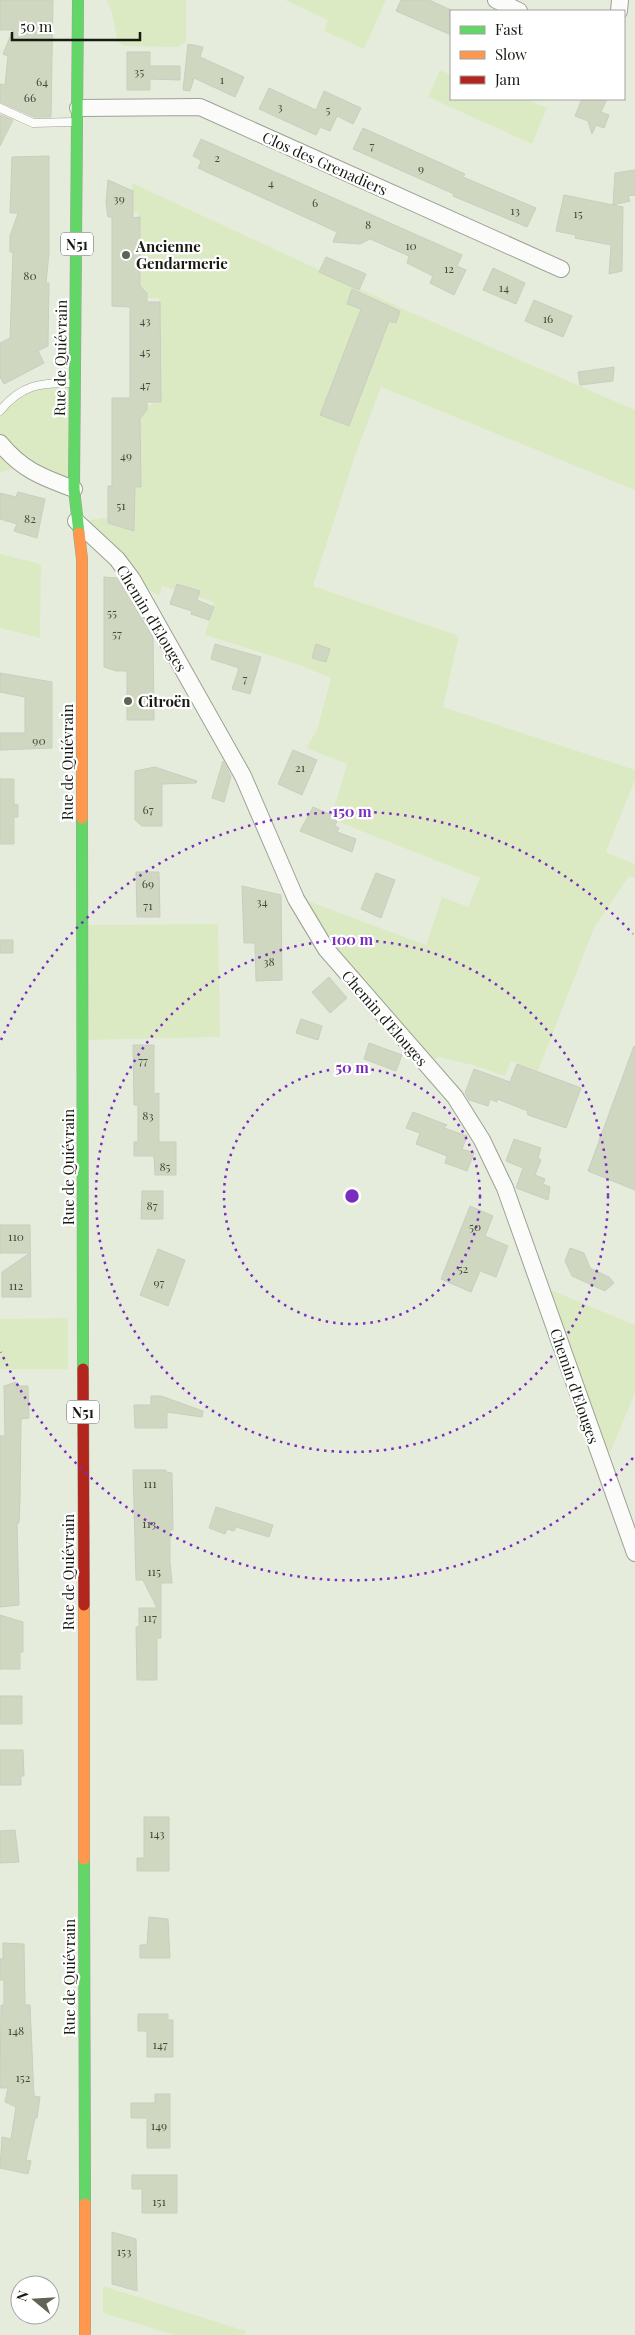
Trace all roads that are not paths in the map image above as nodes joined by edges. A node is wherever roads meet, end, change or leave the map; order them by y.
1 (78, 0) edge
2 (496, 0) edge
3 (517, 10) edge
4 (0, 108) edge
5 (78, 115) junction
6 (560, 269) dead end
7 (75, 383) junction
8 (0, 411) edge
9 (0, 443) edge
10 (74, 489) junction
11 (74, 519) junction
12 (67, 542) dead end
13 (635, 1553) edge
14 (85, 2335) edge

1 - 5 main road, Rue de Quiévrain / N51
2 - 3 street
4 - 5 lane
5 - 6 street, Clos des Grenadiers
5 - 7 main road, Rue de Quiévrain / N51
7 - 8 lane
7 - 10 main road, Rue de Quiévrain / N51
9 - 10 street
10 - 11 main road, N51
11 - 12 main road, N51
11 - 13 street, Chemin d'Elouges
11 - 14 main road, Rue de Quiévrain / N51

